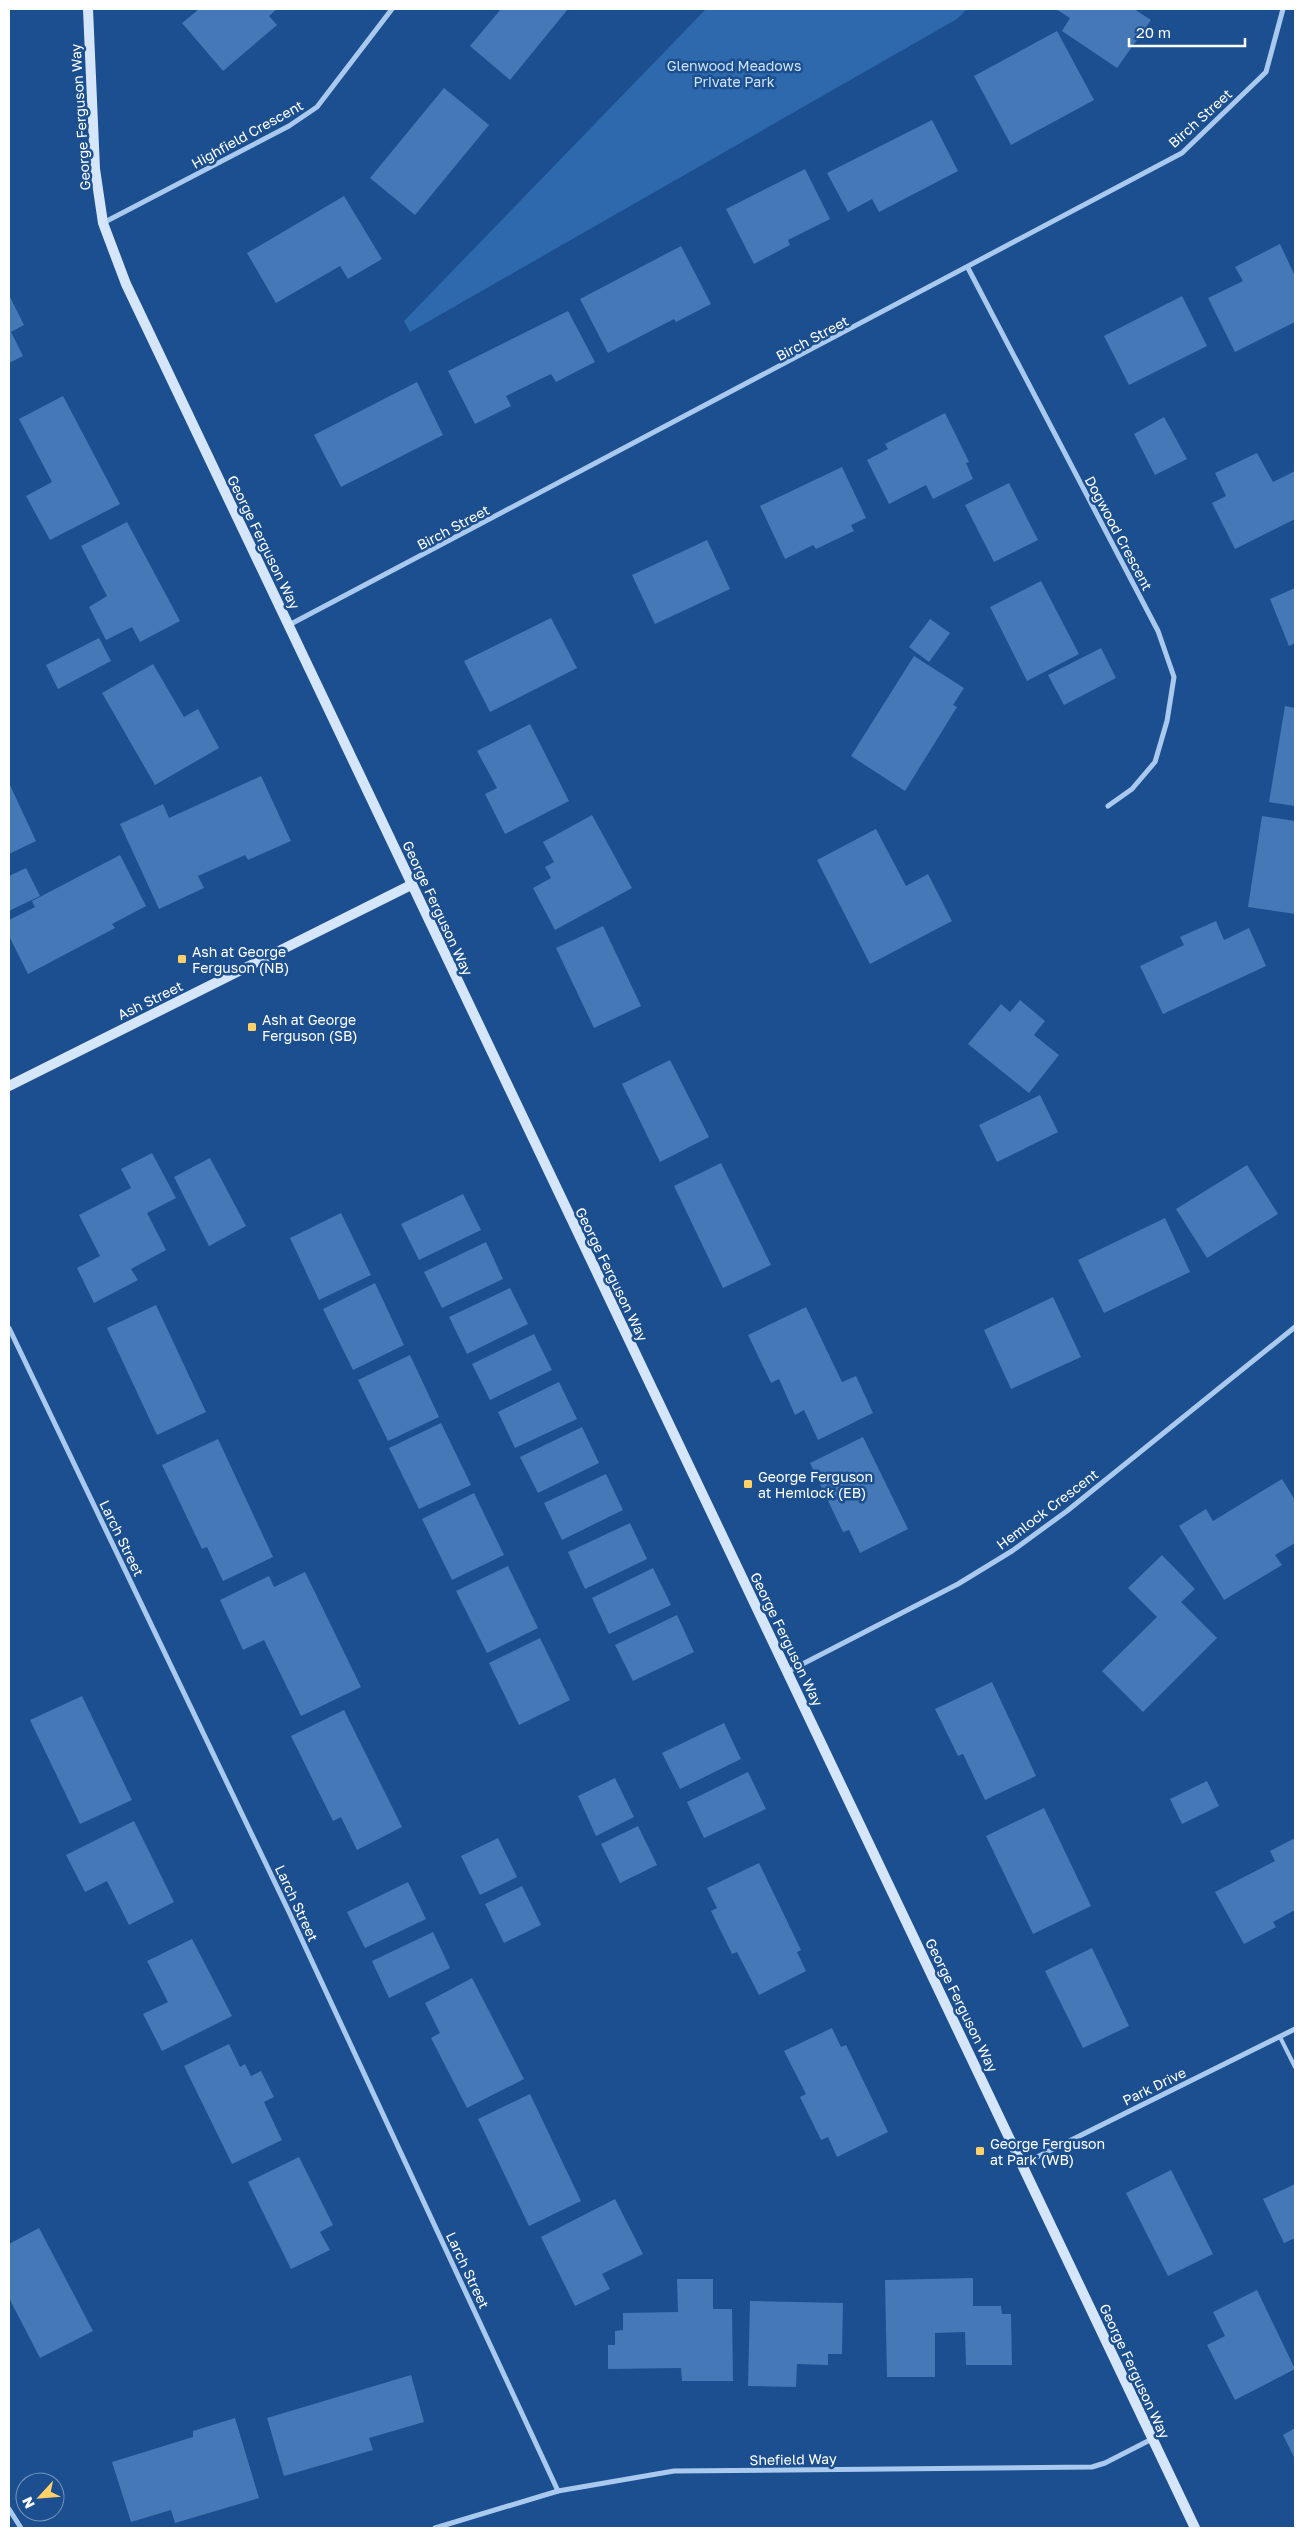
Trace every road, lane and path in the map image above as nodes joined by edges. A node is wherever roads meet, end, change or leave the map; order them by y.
1 (88, 9) edge
2 (392, 9) edge
3 (1283, 9) edge
4 (103, 223) junction
5 (968, 268) junction
6 (289, 625) junction
7 (1108, 806) dead end
8 (411, 885) junction
9 (9, 1086) edge
10 (1295, 1327) edge
11 (9, 1328) edge
12 (787, 1672) junction
13 (1295, 2029) edge
14 (1280, 2037) junction
15 (1295, 2067) edge
16 (1023, 2164) junction
17 (1152, 2439) junction
18 (558, 2491) junction
19 (9, 2508) edge
20 (21, 2528) edge
21 (435, 2528) edge
22 (1195, 2528) edge

1 - 4 main road, George Ferguson Way
2 - 4 street, Highfield Crescent
3 - 5 street, Birch Street
4 - 6 main road, George Ferguson Way
5 - 6 street, Birch Street
5 - 7 street, Dogwood Crescent
6 - 8 main road, George Ferguson Way
8 - 9 main road, Ash Street
8 - 12 main road, George Ferguson Way
10 - 12 street, Hemlock Crescent
11 - 18 street, Larch Street
12 - 16 main road, George Ferguson Way
13 - 14 street, Park Drive
14 - 15 lane
14 - 16 street, Park Drive
16 - 17 main road, George Ferguson Way
17 - 18 street, Shefield Way
17 - 22 main road, George Ferguson Way
18 - 21 street, Shefield Way
19 - 20 street

